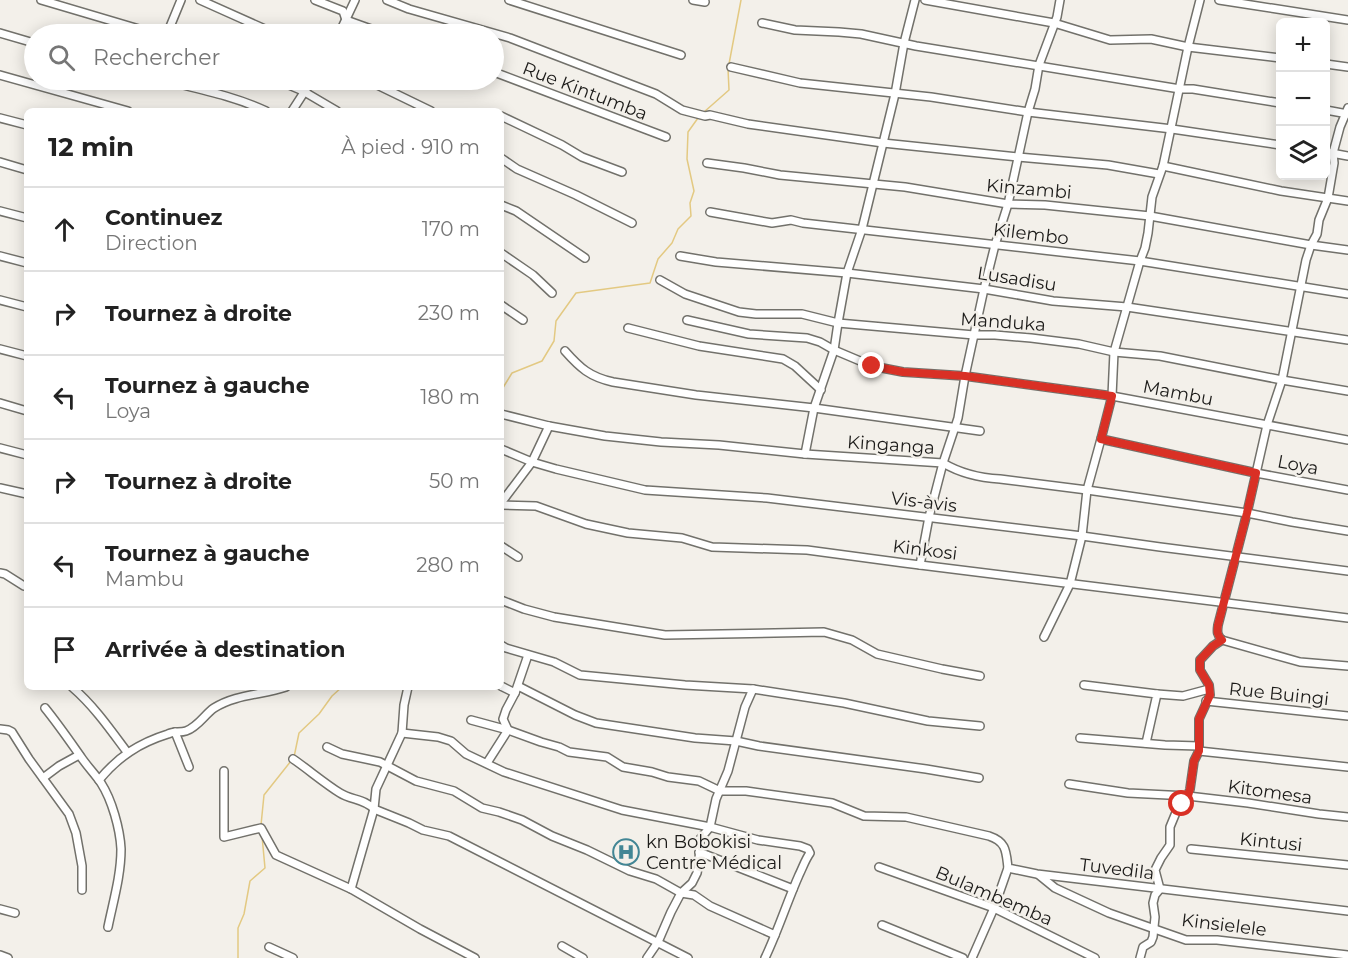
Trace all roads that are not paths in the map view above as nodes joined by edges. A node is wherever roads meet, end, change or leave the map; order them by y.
1 (41, 0) edge
2 (181, 0) edge
3 (200, 0) edge
4 (315, 0) edge
5 (355, 0) edge
6 (387, 0) edge
7 (508, 0) edge
8 (693, 0) edge
9 (915, 0) edge
10 (925, 0) edge
11 (1060, 0) edge
12 (1200, 0) edge
13 (1219, 0) edge
14 (705, 2) dead end
15 (346, 20) junction
16 (1348, 20) edge
17 (762, 23) dead end
18 (1054, 23) junction
19 (122, 24) edge
20 (171, 24) edge
21 (254, 24) edge
22 (344, 24) edge
23 (357, 24) edge
24 (461, 24) edge
25 (0, 33) edge
26 (504, 36) edge
27 (24, 40) edge
28 (904, 43) junction
29 (1188, 47) junction
30 (681, 55) dead end
31 (1276, 57) edge
32 (1039, 65) junction
33 (1330, 65) edge
34 (731, 67) dead end
35 (1348, 67) edge
36 (0, 75) edge
37 (504, 76) edge
38 (24, 82) edge
39 (1180, 88) junction
40 (53, 90) edge
41 (205, 90) edge
42 (299, 90) edge
43 (388, 90) edge
44 (303, 92) junction
45 (895, 94) junction
46 (1276, 102) edge
47 (117, 108) edge
48 (260, 108) edge
49 (294, 108) edge
50 (332, 108) edge
51 (425, 108) edge
52 (1330, 110) edge
53 (1028, 112) junction
54 (1347, 112) edge
55 (504, 117) edge
56 (0, 118) edge
57 (24, 125) edge
58 (1172, 129) junction
59 (666, 137) dead end
60 (883, 143) junction
61 (1276, 144) edge
62 (1330, 151) edge
63 (1330, 153) edge
64 (1330, 155) edge
65 (1348, 156) edge
66 (1018, 158) junction
67 (504, 160) edge
68 (0, 162) edge
69 (707, 163) dead end
70 (1163, 166) junction
71 (24, 169) edge
72 (622, 172) dead end
73 (1159, 174) junction
74 (873, 184) junction
75 (1328, 198) junction
76 (1348, 201) edge
77 (1008, 204) junction
78 (504, 206) edge
79 (0, 211) edge
80 (710, 212) dead end
81 (1150, 216) junction
82 (24, 217) edge
83 (632, 223) dead end
84 (862, 229) junction
85 (995, 245) junction
86 (1311, 245) junction
87 (1348, 250) edge
88 (504, 255) edge
89 (0, 256) edge
90 (680, 256) dead end
91 (585, 258) dead end
92 (1140, 261) junction
93 (24, 262) edge
94 (847, 273) junction
95 (660, 280) dead end
96 (1301, 287) junction
97 (984, 289) junction
98 (552, 293) dead end
99 (1348, 294) edge
100 (0, 300) edge
101 (24, 307) edge
102 (504, 307) edge
103 (1127, 308) junction
104 (523, 320) dead end
105 (687, 320) dead end
106 (838, 323) junction
107 (628, 328) dead end
108 (1292, 332) junction
109 (974, 335) junction
110 (1348, 340) edge
111 (0, 349) edge
112 (834, 350) junction
113 (565, 351) dead end
114 (1114, 352) junction
115 (24, 356) edge
116 (965, 376) junction
117 (1281, 380) junction
118 (820, 390) junction
119 (1348, 391) edge
120 (1112, 396) junction
121 (0, 403) edge
122 (814, 408) junction
123 (24, 410) edge
124 (504, 415) edge
125 (1267, 425) junction
126 (549, 426) junction
127 (955, 427) junction
128 (980, 431) dead end
129 (1101, 439) junction
130 (1348, 440) edge
131 (0, 448) edge
132 (504, 450) edge
133 (24, 454) edge
134 (805, 454) junction
135 (532, 462) junction
136 (943, 463) junction
137 (1256, 473) junction
138 (0, 488) edge
139 (1087, 490) junction
140 (1348, 490) edge
141 (24, 493) edge
142 (504, 500) edge
143 (504, 504) edge
144 (1247, 513) junction
145 (929, 518) junction
146 (1348, 531) edge
147 (1082, 536) junction
148 (504, 548) edge
149 (1236, 556) junction
150 (518, 557) dead end
151 (920, 565) junction
152 (1348, 571) edge
153 (0, 573) edge
154 (1070, 584) junction
155 (24, 586) edge
156 (504, 601) edge
157 (1224, 603) junction
158 (1348, 618) edge
159 (1044, 637) dead end
160 (1222, 640) junction
161 (504, 646) edge
162 (528, 655) junction
163 (1348, 666) edge
164 (980, 676) dead end
165 (1084, 685) dead end
166 (504, 687) edge
167 (517, 689) junction
168 (753, 689) junction
169 (1209, 689) junction
170 (76, 690) edge
171 (278, 690) edge
172 (407, 690) edge
173 (1157, 694) junction
174 (1206, 701) junction
175 (45, 708) dead end
176 (1348, 717) edge
177 (471, 720) dead end
178 (980, 726) dead end
179 (0, 729) edge
180 (508, 730) junction
181 (175, 732) junction
182 (402, 733) junction
183 (1080, 738) dead end
184 (736, 741) junction
185 (1146, 743) junction
186 (327, 747) dead end
187 (1199, 749) junction
188 (127, 752) junction
189 (79, 755) junction
190 (293, 759) dead end
191 (487, 763) junction
192 (387, 765) junction
193 (189, 767) dead end
194 (1348, 767) edge
195 (224, 771) dead end
196 (43, 778) junction
197 (980, 778) dead end
198 (99, 780) junction
199 (1069, 784) dead end
200 (720, 791) junction
201 (1188, 796) junction
202 (374, 809) junction
203 (1348, 817) edge
204 (710, 827) junction
205 (1191, 849) dead end
206 (699, 852) junction
207 (1348, 865) edge
208 (879, 867) dead end
209 (1008, 868) junction
210 (1037, 874) junction
211 (351, 889) junction
212 (793, 889) junction
213 (1160, 889) junction
214 (82, 890) dead end
215 (681, 893) junction
216 (994, 908) junction
217 (0, 909) edge
218 (1348, 912) edge
219 (15, 913) dead end
220 (882, 925) dead end
221 (108, 927) dead end
222 (1154, 928) junction
223 (775, 935) junction
224 (658, 942) junction
225 (562, 946) dead end
226 (269, 947) dead end
227 (0, 955) edge
228 (1348, 955) edge
229 (8, 958) edge
230 (293, 958) edge
231 (475, 958) edge
232 (584, 958) edge
233 (647, 958) edge
234 (688, 958) edge
235 (765, 958) edge
236 (963, 958) edge
237 (972, 958) edge
238 (1095, 958) edge
239 (1140, 958) edge

1 - 19 street
2 - 20 street
3 - 21 street
4 - 15 street
5 - 15 street
6 - 24 street
7 - 30 street
8 - 14 street
9 - 28 street
10 - 18 street
11 - 18 street
12 - 29 street
13 - 16 street
15 - 22 street
15 - 23 street
17 - 28 street
18 - 29 street
18 - 32 street
25 - 27 street
26 - 60 street
28 - 32 street
28 - 45 street
29 - 31 street
29 - 39 street
32 - 39 street
32 - 53 street
33 - 35 street
34 - 45 street
36 - 38 street
37 - 59 street, Rue Kintumba
39 - 46 street
39 - 58 street
40 - 47 street
41 - 48 street
42 - 44 street
43 - 51 street
44 - 49 street
44 - 50 street
45 - 53 street
45 - 60 street
52 - 54 street
53 - 58 street
53 - 66 street
54 - 62 street
55 - 72 street
56 - 57 street
58 - 61 street
58 - 70 street
60 - 66 street
60 - 74 street
63 - 65 street
64 - 75 street
66 - 73 street
66 - 77 street
67 - 83 street
68 - 71 street
69 - 74 street, Kinzambi
70 - 73 street
70 - 75 street
73 - 81 street
74 - 77 street, Kinzambi
74 - 84 street
75 - 76 street
75 - 86 street
77 - 81 street, Kinzambi
77 - 85 street
78 - 91 street
79 - 82 street
80 - 84 street, Kilembo
81 - 86 street, Kinzambi
81 - 92 street
84 - 85 street, Kilembo
84 - 94 street
85 - 92 street, Kilembo
85 - 97 street
86 - 87 street, Kinzambi
86 - 96 street
88 - 98 street
89 - 93 street
90 - 94 street, Lusadisu
92 - 96 street, Kilembo
92 - 103 street
94 - 97 street, Lusadisu
94 - 106 street
95 - 106 street, Manduka
96 - 99 street, Kilembo
96 - 108 street
97 - 103 street, Lusadisu
97 - 109 street
100 - 101 street
102 - 104 street
103 - 108 street, Lusadisu
103 - 114 street
105 - 112 street, Mambu
106 - 109 street, Manduka
106 - 112 street
107 - 118 street
108 - 110 street, Lusadisu
108 - 117 street
109 - 114 street, Manduka
109 - 116 street
111 - 115 street
112 - 116 street, Mambu
112 - 118 street
113 - 122 street
114 - 117 street, Manduka
114 - 120 street
116 - 120 street, Mambu
116 - 127 street
117 - 119 street, Manduka
117 - 125 street
118 - 122 street
120 - 125 street, Mambu
120 - 129 street
121 - 123 street
122 - 127 street
122 - 134 street
124 - 126 street, Kinganga
125 - 130 street, Mambu
125 - 137 street
126 - 134 street, Kinganga
126 - 135 street
127 - 128 street
127 - 136 street
129 - 137 street, Loya
129 - 139 street
131 - 133 street
132 - 135 street, Vis-àvis
134 - 136 street, Kinganga
135 - 142 street
135 - 145 street, Vis-àvis
136 - 139 street, Kinganga
136 - 145 street
137 - 140 street, Loya
137 - 144 street
138 - 141 street
139 - 144 street, Kinganga
139 - 147 street
143 - 151 street, Kinkosi
144 - 146 street, Kinganga
144 - 149 street
145 - 147 street, Vis-àvis
145 - 151 street
147 - 149 street, Vis-àvis
147 - 154 street
148 - 150 street
149 - 152 street, Vis-àvis
149 - 157 street
151 - 154 street, Kinkosi
153 - 155 street
154 - 157 street, Kinkosi
154 - 159 street
156 - 164 street
157 - 158 street, Kinkosi
157 - 160 street
160 - 163 street
160 - 169 street
161 - 162 street
162 - 167 street
162 - 168 street
165 - 173 street
166 - 167 street
167 - 180 street
167 - 184 street
168 - 178 street
168 - 184 street
169 - 173 street
169 - 174 street
170 - 188 street
171 - 181 street
172 - 182 street
173 - 185 street
174 - 176 street, Rue Buingi
174 - 187 street
175 - 189 street
177 - 180 street
179 - 196 street
180 - 191 street
180 - 200 street
181 - 188 street
181 - 193 street
182 - 191 street
182 - 192 street
183 - 185 street
184 - 197 street
184 - 200 street
185 - 187 street
186 - 192 street
187 - 194 street
187 - 201 street
188 - 198 street
189 - 196 street
189 - 198 street
190 - 202 street
191 - 204 street
192 - 202 street
192 - 215 street
195 - 211 street
196 - 214 street
198 - 221 street
199 - 201 street, Kitomesa
200 - 204 street
200 - 209 street
201 - 203 street, Kitomesa
201 - 213 street
202 - 211 street
202 - 224 street
204 - 206 street
204 - 212 street
205 - 207 street, Kintusi
206 - 212 street
206 - 215 street
208 - 216 street, Bulambemba
209 - 210 street, Tuvedila
209 - 216 street
210 - 213 street, Tuvedila
210 - 222 street, Kinsielele
211 - 231 street
212 - 223 street
213 - 218 street, Tuvedila
213 - 222 street
215 - 223 street
215 - 224 street
216 - 237 street
216 - 238 street, Bulambemba
217 - 219 street
220 - 236 street
222 - 228 street, Kinsielele
222 - 239 street
223 - 235 street
224 - 233 street
224 - 234 street
225 - 232 street
226 - 230 street
227 - 229 street

